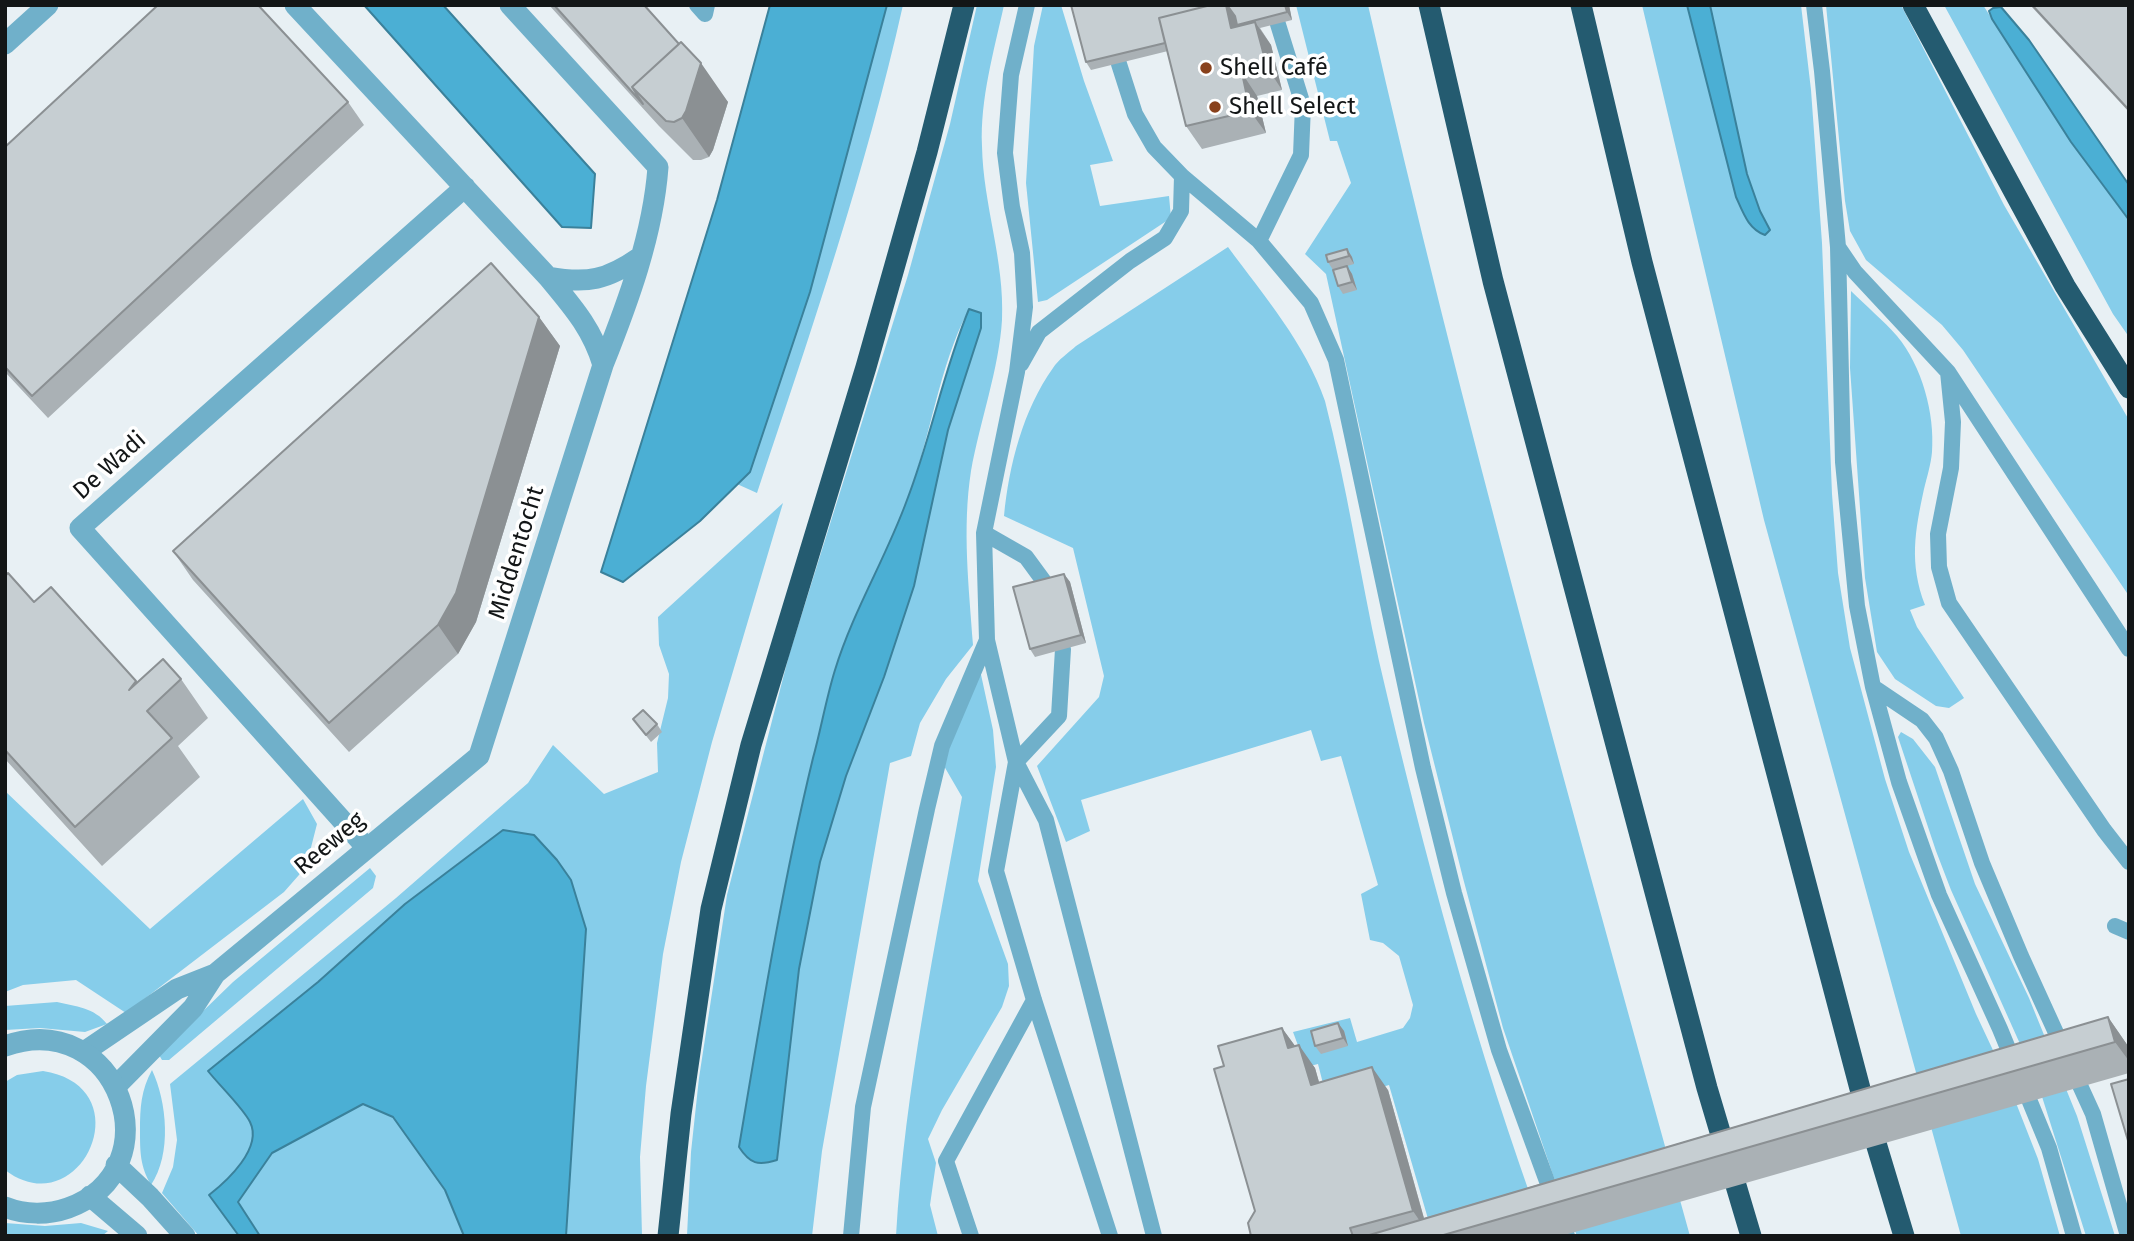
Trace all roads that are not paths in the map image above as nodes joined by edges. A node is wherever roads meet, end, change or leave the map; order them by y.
1 (48, 5) edge
2 (295, 5) edge
3 (510, 5) edge
4 (697, 5) edge
5 (707, 5) edge
6 (964, 5) edge
7 (1027, 5) edge
8 (1106, 5) edge
9 (1272, 5) edge
10 (1429, 5) edge
11 (1581, 5) edge
12 (1814, 5) edge
13 (1913, 5) edge
14 (5, 44) edge
15 (1182, 176) junction
16 (465, 187) junction
17 (1259, 241) junction
18 (1838, 247) junction
19 (640, 257) junction
20 (548, 277) junction
21 (603, 365) junction
22 (1017, 372) junction
23 (1948, 372) junction
24 (2129, 387) edge
25 (984, 533) junction
26 (1048, 587) edge
27 (987, 640) junction
28 (1063, 649) edge
29 (2129, 649) edge
30 (1872, 687) junction
31 (479, 756) joint
32 (1016, 762) junction
33 (366, 847) junction
34 (2129, 862) edge
35 (215, 974) junction
36 (1034, 1000) junction
37 (5, 1045) edge
38 (84, 1052) junction
39 (116, 1086) junction
40 (116, 1166) junction
41 (90, 1196) junction
42 (5, 1207) edge
43 (137, 1236) edge
44 (185, 1236) edge
45 (668, 1236) edge
46 (851, 1236) edge
47 (971, 1236) edge
48 (1110, 1236) edge
49 (1154, 1236) edge
50 (1567, 1236) edge
51 (1751, 1236) edge
52 (1904, 1236) edge
53 (2074, 1236) edge
54 (2128, 1236) edge

1 - 14 street
2 - 16 street
3 - 19 street, Middentocht
4 - 5 lane
6 - 45 highway
7 - 22 lane
8 - 15 lane
9 - 17 lane
10 - 51 highway
11 - 52 highway
12 - 18 lane
13 - 24 highway
15 - 17 lane
15 - 22 lane
16 - 20 street
16 - 33 street, De Wadi
17 - 50 lane
18 - 23 lane
18 - 30 lane
19 - 20 street
19 - 21 street, Middentocht
20 - 21 street
21 - 31 street, Middentocht
22 - 25 lane
23 - 29 lane
23 - 34 lane
25 - 26 lane
25 - 27 lane
27 - 32 lane
27 - 46 lane
28 - 32 lane
30 - 53 lane
30 - 54 lane
31 - 33 street, Reeweg
32 - 36 lane
32 - 49 lane
33 - 35 street, Reeweg
35 - 38 street, Reeweg
35 - 39 street, Reeweg
36 - 47 lane
36 - 48 lane
37 - 38 street
38 - 39 street
39 - 40 street
40 - 41 street
40 - 44 street
41 - 42 street
41 - 43 street

